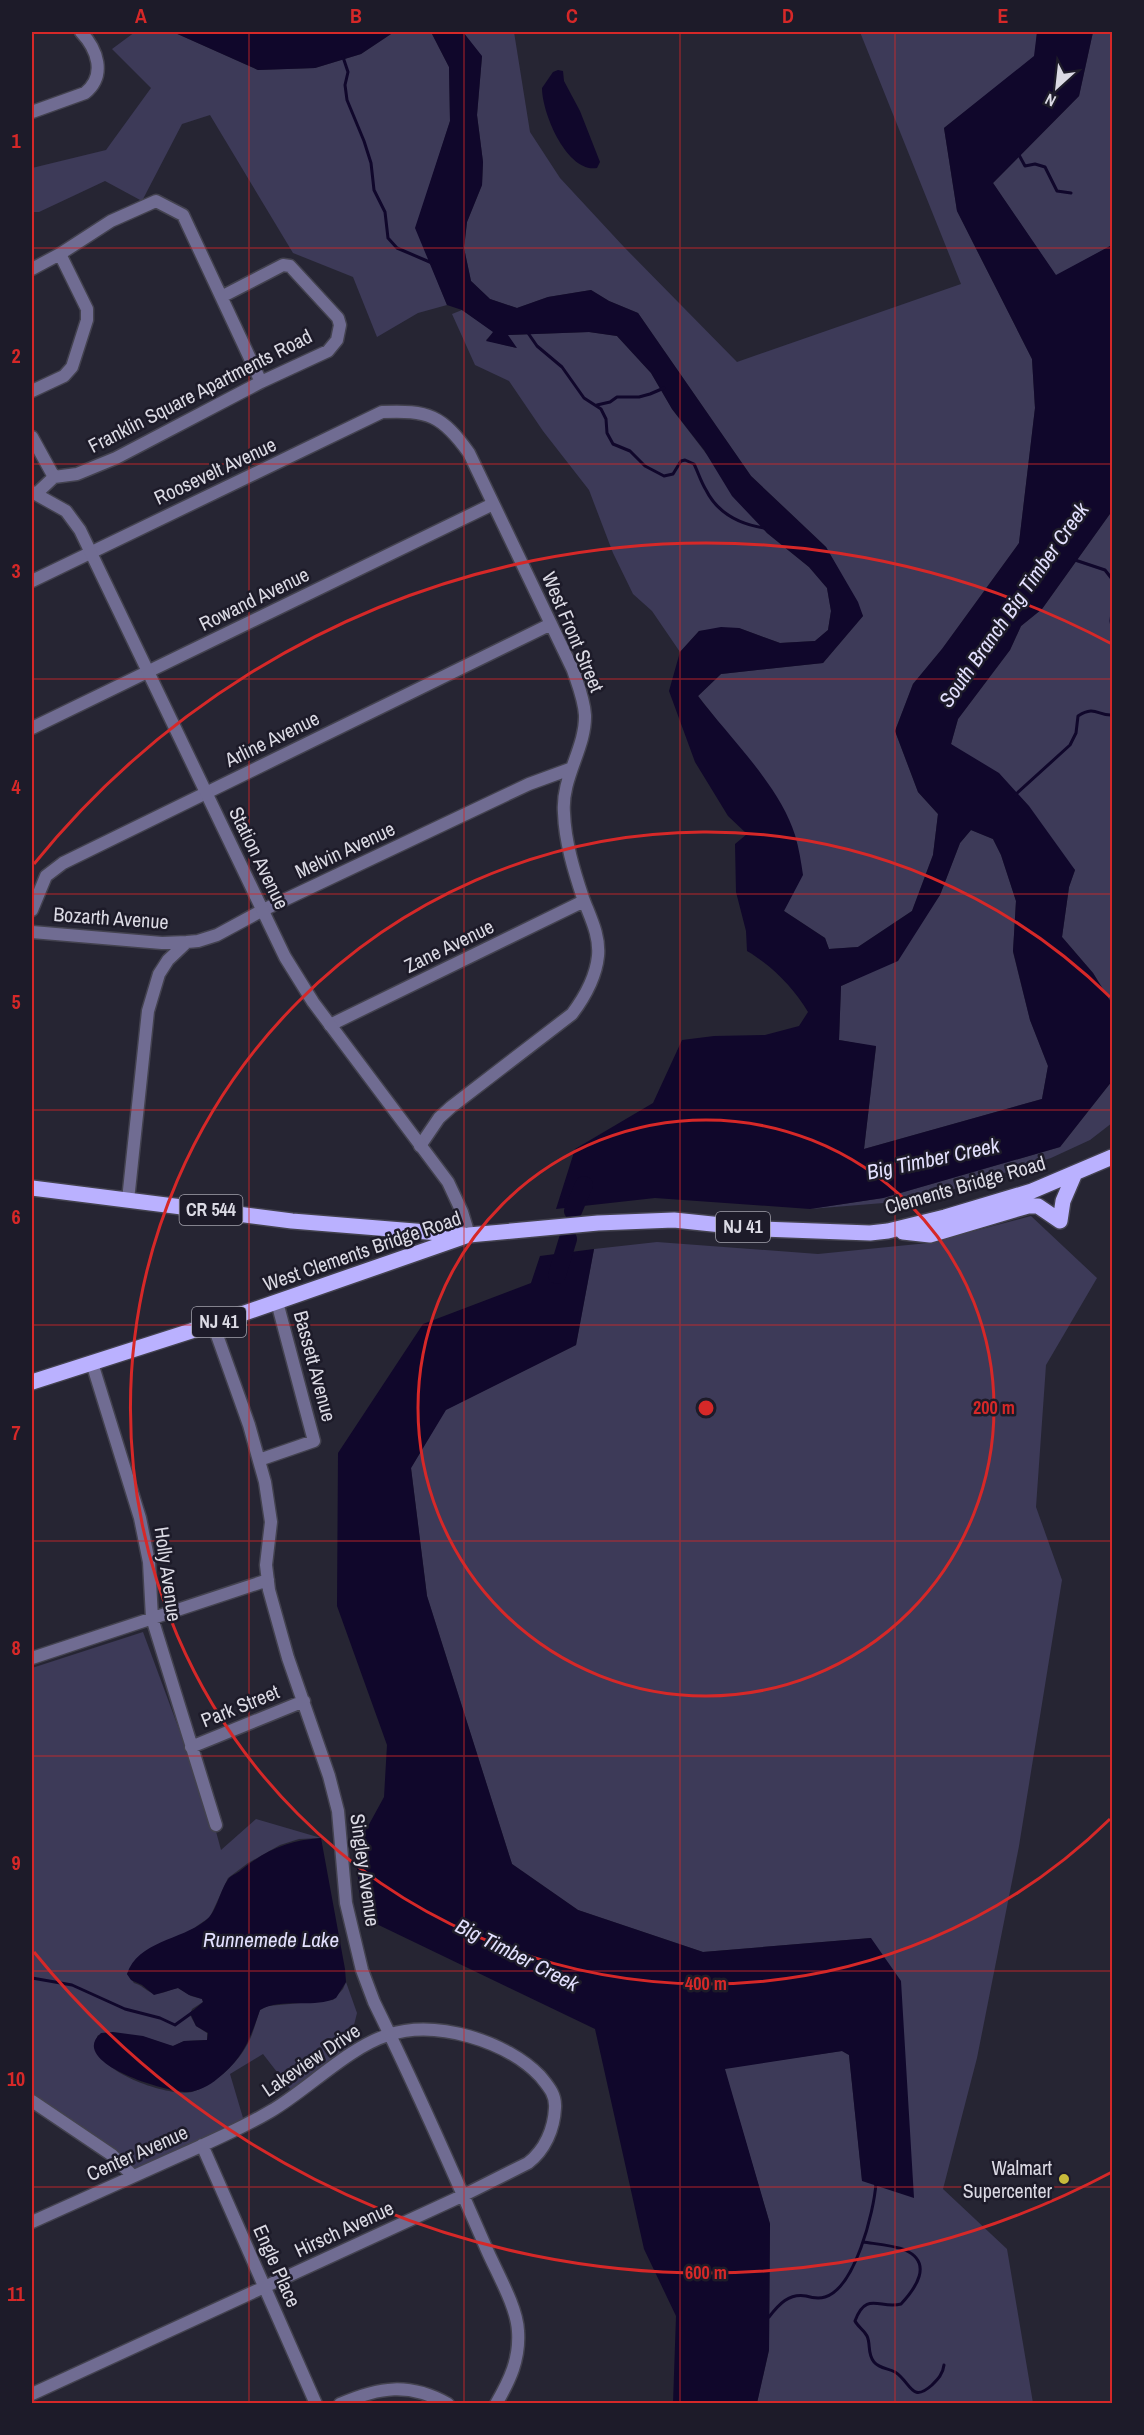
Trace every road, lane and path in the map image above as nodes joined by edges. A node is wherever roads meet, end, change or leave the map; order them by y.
1 (81, 32) edge
2 (32, 112) edge
3 (60, 254) junction
4 (34, 268) edge
5 (223, 296) junction
6 (261, 382) junction
7 (32, 391) edge
8 (417, 412) joint
9 (32, 437) edge
10 (54, 477) junction
11 (34, 493) edge
12 (494, 504) junction
13 (90, 551) junction
14 (32, 581) edge
15 (551, 624) junction
16 (148, 672) junction
17 (32, 728) edge
18 (570, 769) junction
19 (206, 792) junction
20 (584, 902) junction
21 (32, 910) edge
22 (263, 910) junction
23 (32, 932) edge
24 (187, 942) junction
25 (330, 1025) junction
26 (420, 1146) junction
27 (1113, 1157) edge
28 (1075, 1173) junction
29 (32, 1188) edge
30 (128, 1200) junction
31 (390, 1229) junction
32 (537, 1230) joint
33 (888, 1231) junction
34 (469, 1235) junction
35 (406, 1257) junction
36 (277, 1302) junction
37 (213, 1324) junction
38 (92, 1363) junction
39 (32, 1382) edge
40 (260, 1460) junction
41 (268, 1580) junction
42 (152, 1618) junction
43 (32, 1658) edge
44 (304, 1701) junction
45 (191, 1747) junction
46 (216, 1825) dead end
47 (390, 2034) junction
48 (492, 2044) joint
49 (32, 2101) edge
50 (258, 2118) joint
51 (202, 2145) junction
52 (134, 2176) junction
53 (464, 2195) junction
54 (32, 2222) edge
55 (265, 2288) junction
56 (32, 2394) edge
57 (316, 2403) edge
58 (340, 2403) edge
59 (448, 2403) edge
60 (496, 2403) edge

1 - 2 street
3 - 4 street
3 - 5 street
3 - 7 street
5 - 6 street
5 - 6 street, Franklin Square Apartments Road
6 - 10 street, Franklin Square Apartments Road
8 - 12 street, West Front Street
8 - 13 street, Roosevelt Avenue
9 - 10 street
10 - 11 street
11 - 13 street, Station Avenue
12 - 15 street, West Front Street
12 - 16 street, Rowand Avenue
13 - 14 street, Roosevelt Avenue
13 - 16 street, Station Avenue
15 - 18 street, West Front Street
15 - 19 street, Arline Avenue
16 - 17 street, Rowand Avenue
16 - 19 street, Station Avenue
18 - 20 street, West Front Street
18 - 22 street, Melvin Avenue
19 - 21 street, Arline Avenue
19 - 22 street, Station Avenue
20 - 25 street, Zane Avenue
20 - 26 street, West Front Street
22 - 24 street, Melvin Avenue
22 - 25 street, Station Avenue
23 - 24 street, Bozarth Avenue
24 - 30 street
25 - 26 street, Station Avenue
26 - 34 street, Station Avenue
27 - 28 main road, Clements Bridge Road / NJ 41
28 - 33 main road, Clements Bridge Road / NJ 41
28 - 33 main road
29 - 30 main road, CR 544
30 - 31 main road, CR 544
31 - 34 main road, CR 544
31 - 35 main road
32 - 33 main road, Clements Bridge Road / NJ 41
32 - 34 main road, West Clements Bridge Road / NJ 41
34 - 35 main road, West Clements Bridge Road / NJ 41
35 - 36 main road, West Clements Bridge Road / NJ 41
36 - 37 main road, West Clements Bridge Road / NJ 41
36 - 40 street, Bassett Avenue
37 - 38 main road, West Clements Bridge Road / NJ 41
37 - 40 street, Singley Avenue
38 - 39 main road, West Clements Bridge Road / NJ 41
38 - 42 street, Holly Avenue
40 - 41 street, Singley Avenue
41 - 42 street
41 - 44 street, Singley Avenue
42 - 43 street
42 - 45 street, Holly Avenue
44 - 45 street, Park Street
44 - 47 street, Singley Avenue
45 - 46 street, Holly Avenue
47 - 48 street, Lakeview Drive
47 - 50 street, Lakeview Drive
47 - 53 street, Singley Avenue
48 - 53 street, Hirsch Avenue
49 - 52 street
50 - 51 street, Center Avenue
51 - 52 street, Center Avenue
51 - 55 street, Engle Place
52 - 54 street, Center Avenue
53 - 55 street, Hirsch Avenue
53 - 60 street, Singley Avenue
55 - 56 street, Hirsch Avenue
55 - 57 street, Engle Place
58 - 59 street

